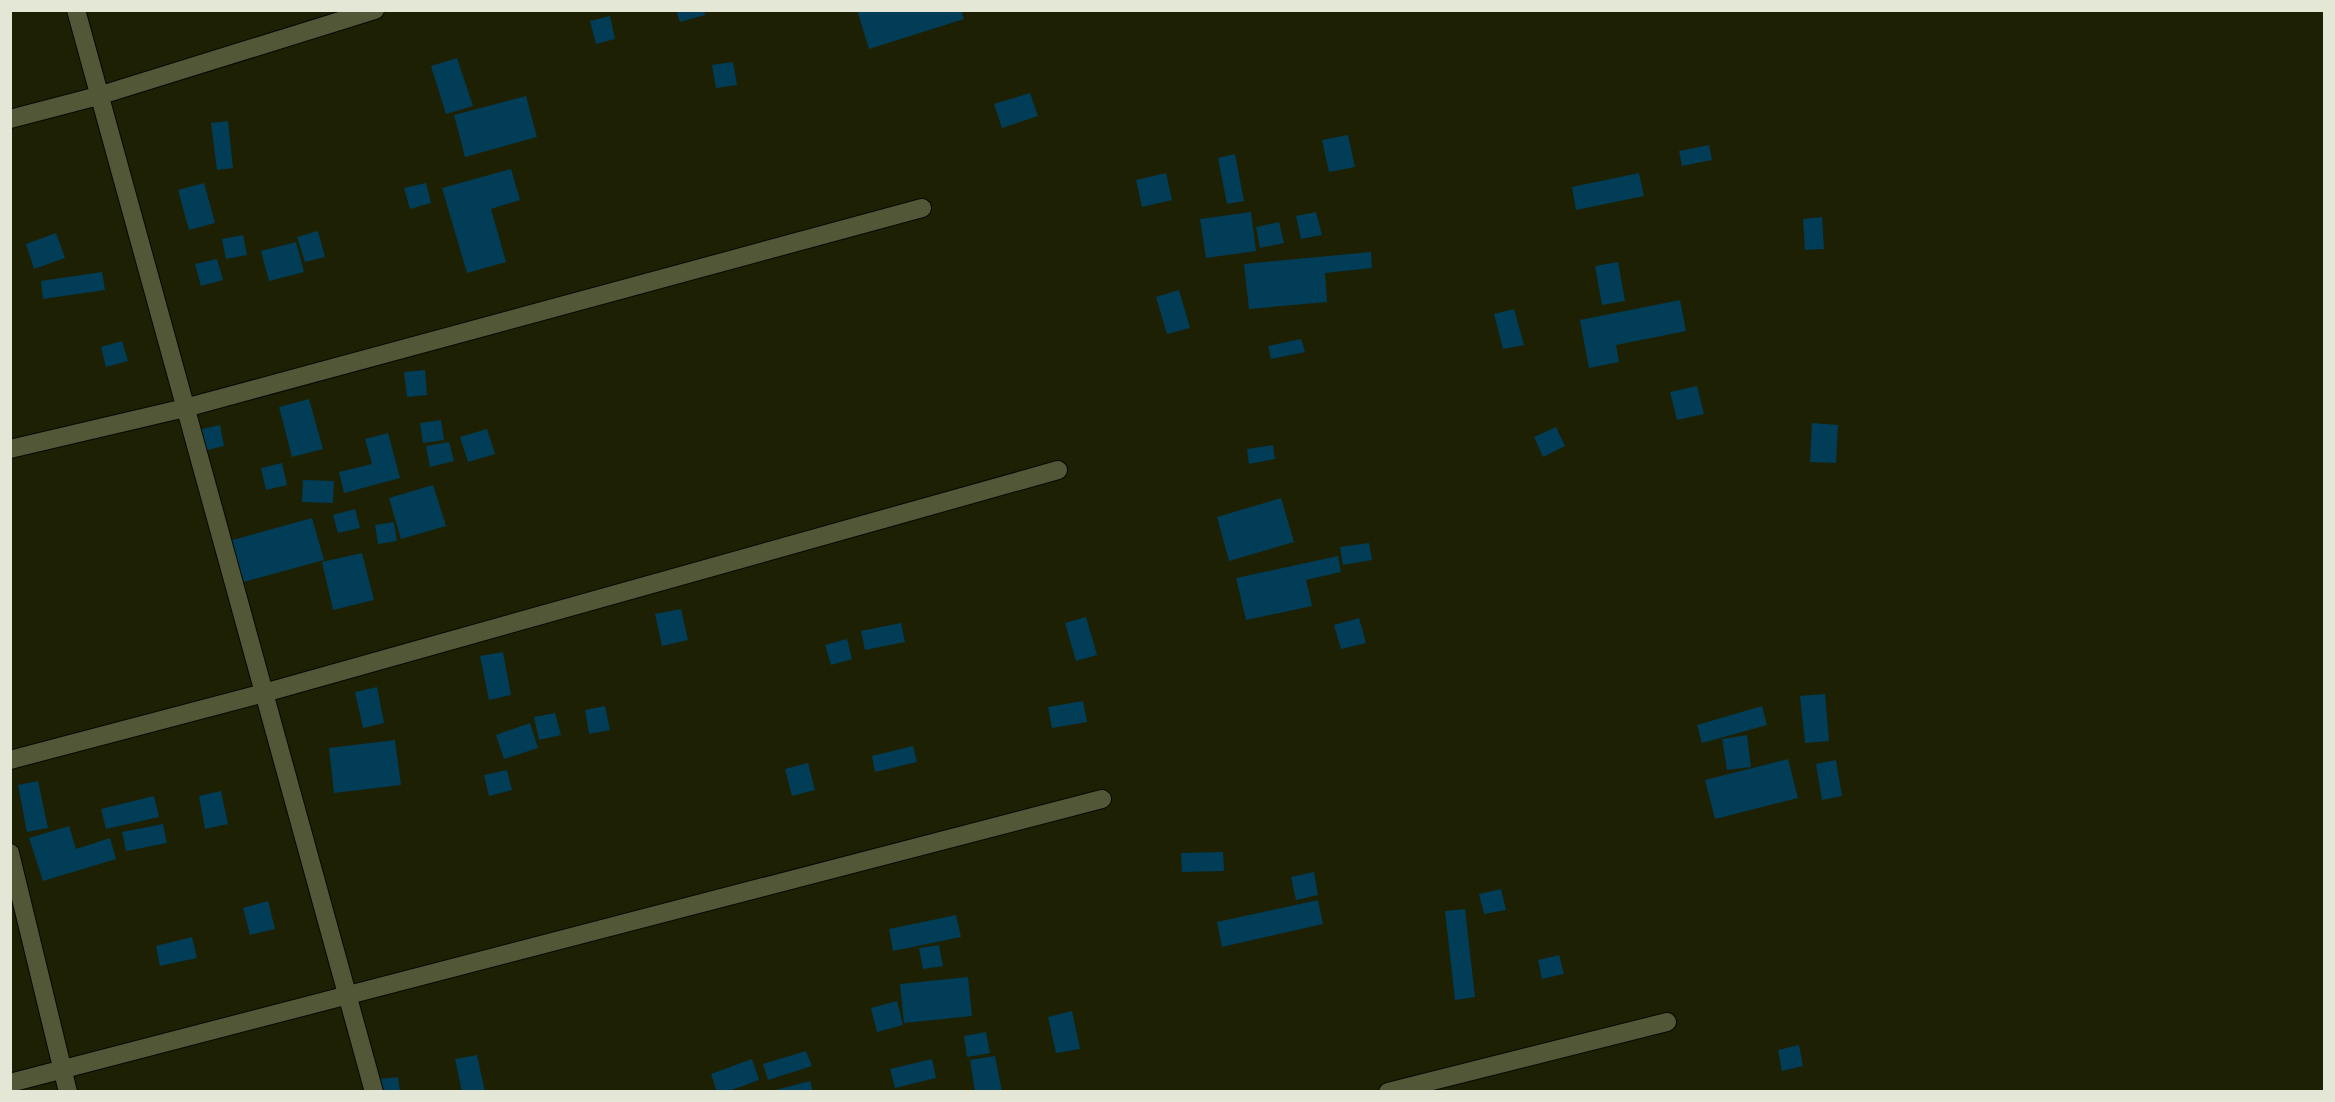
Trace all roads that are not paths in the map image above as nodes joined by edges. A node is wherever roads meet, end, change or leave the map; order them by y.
1 (76, 10) edge
2 (375, 10) edge
3 (98, 96) junction
4 (10, 118) edge
5 (922, 208) dead end
6 (185, 408) junction
7 (10, 448) edge
8 (1058, 470) dead end
9 (264, 693) junction
10 (10, 760) edge
11 (1102, 799) dead end
12 (10, 854) edge
13 (347, 996) junction
14 (1667, 1022) dead end
15 (63, 1070) junction
16 (10, 1083) edge
17 (68, 1092) edge
18 (374, 1092) edge
19 (1388, 1092) edge

1 - 3 street
2 - 3 street
3 - 4 street
3 - 6 street
5 - 6 street
6 - 7 street
6 - 9 street
8 - 9 street
9 - 10 street
9 - 13 street
11 - 13 street
12 - 15 street
13 - 15 street
13 - 18 street
14 - 19 street
15 - 16 street
15 - 17 street

